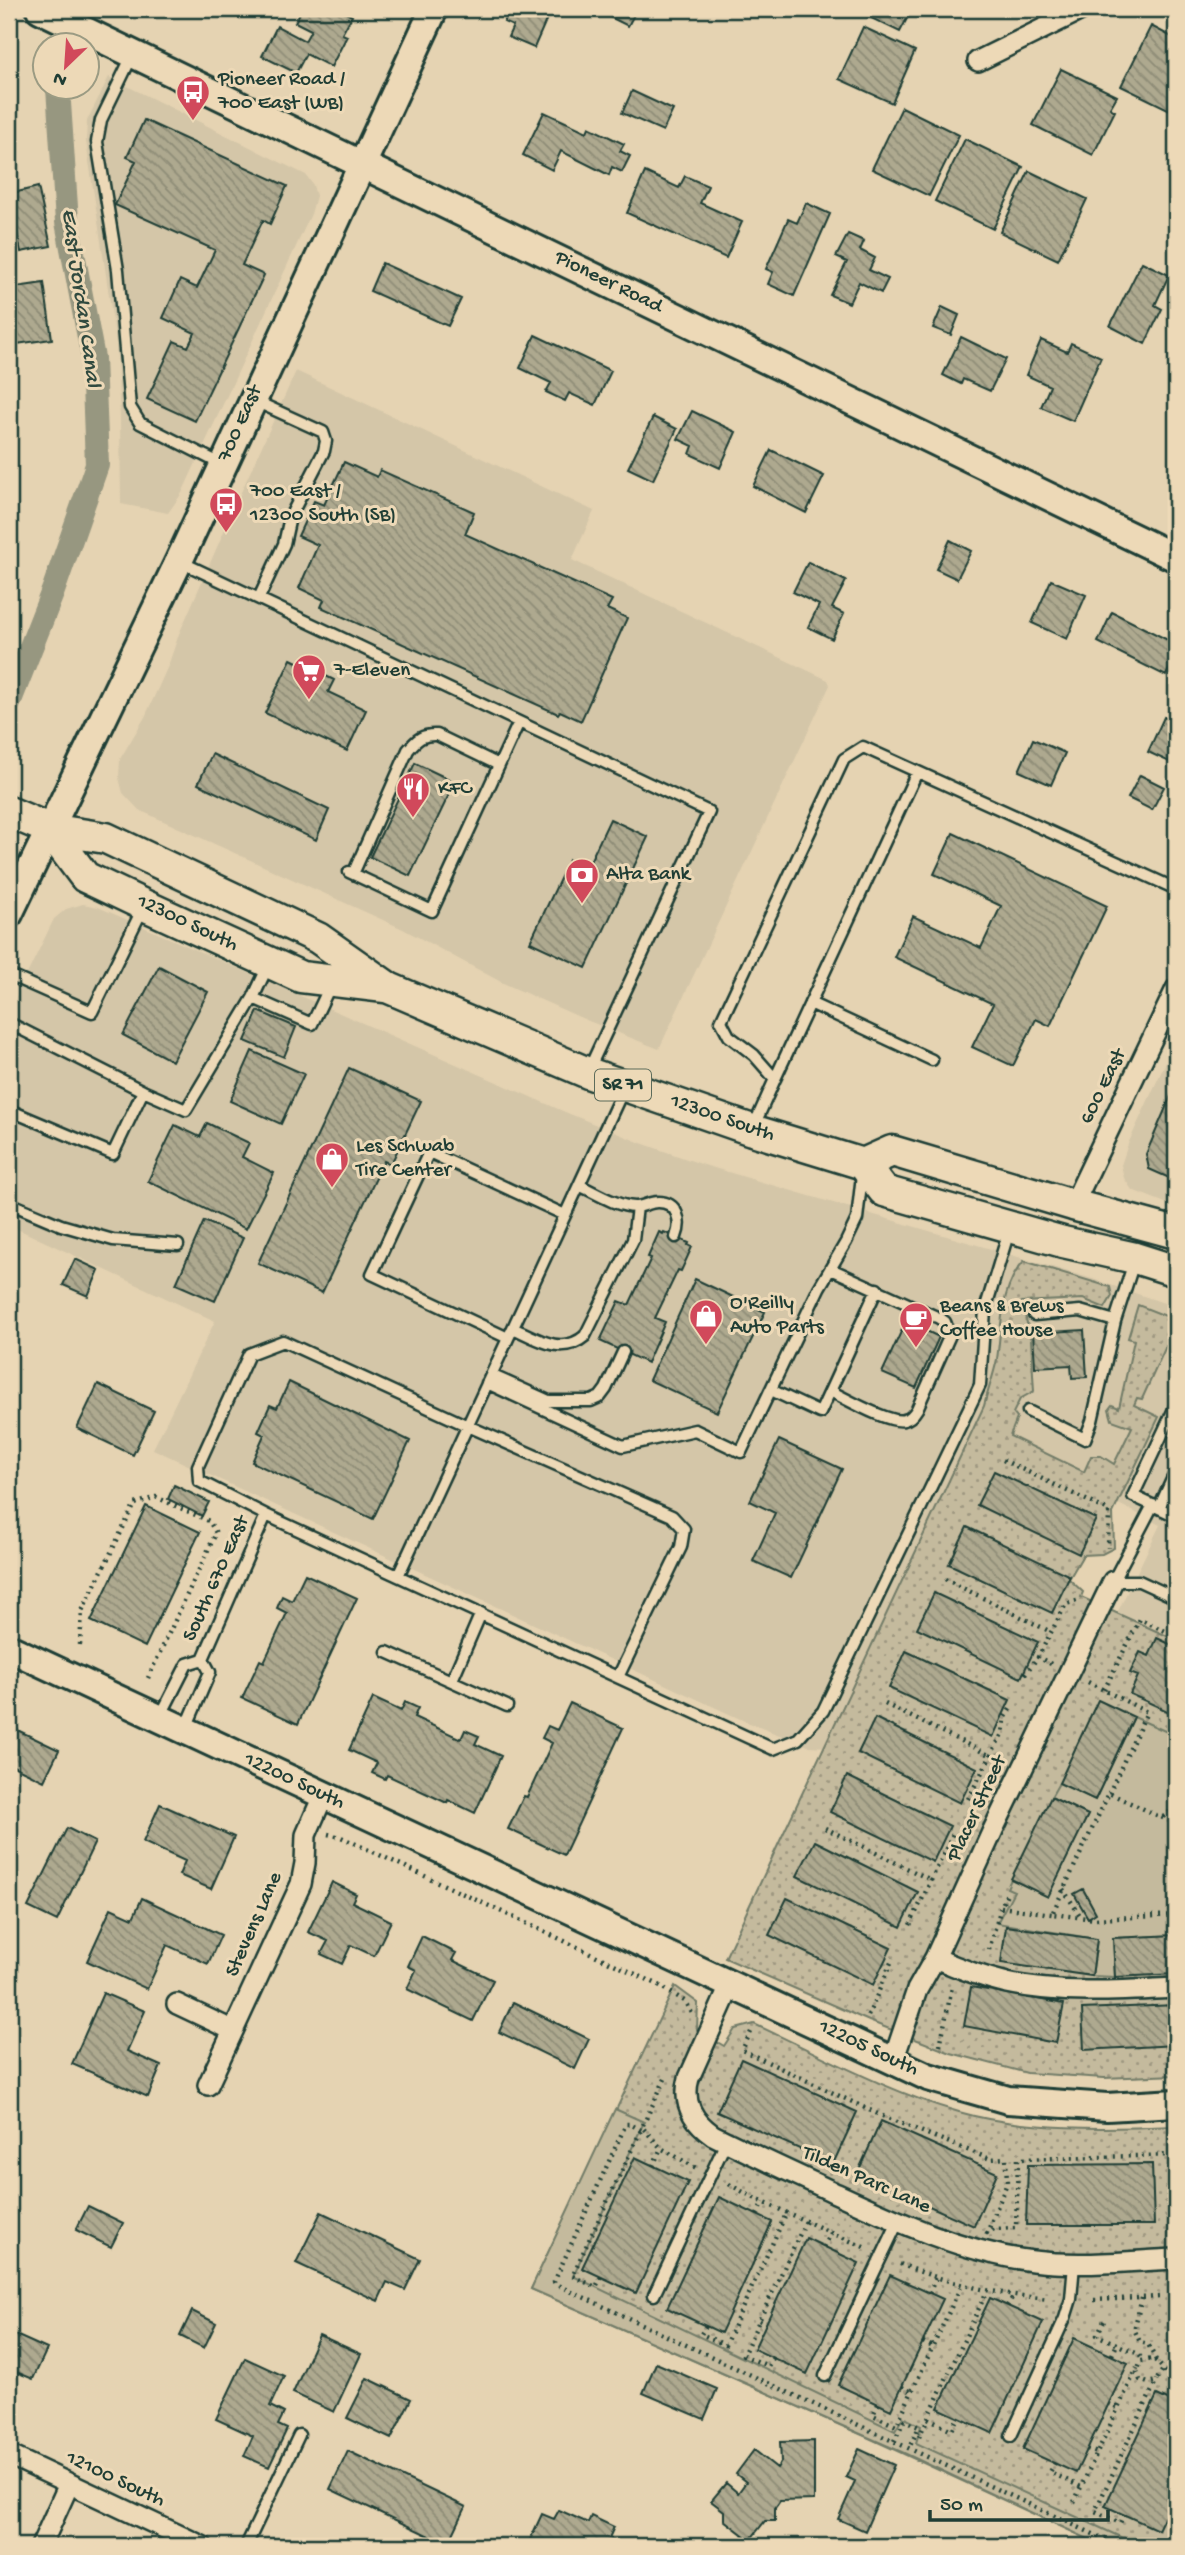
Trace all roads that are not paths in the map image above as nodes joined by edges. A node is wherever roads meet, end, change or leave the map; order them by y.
1 (40, 9) edge
2 (434, 9) edge
3 (1083, 9) edge
4 (133, 54) junction
5 (978, 61) dead end
6 (362, 164) junction
7 (252, 400) junction
8 (223, 465) junction
9 (1176, 558) edge
10 (179, 561) junction
11 (259, 598) junction
12 (519, 722) junction
13 (499, 765) junction
14 (917, 772) junction
15 (9, 812) edge
16 (49, 829) junction
17 (1176, 890) edge
18 (144, 905) junction
19 (9, 914) edge
20 (269, 962) junction
21 (9, 975) edge
22 (332, 981) junction
23 (389, 988) junction
24 (1176, 989) edge
25 (253, 998) junction
26 (810, 1003) junction
27 (9, 1023) edge
28 (932, 1060) dead end
29 (588, 1073) junction
30 (775, 1079) junction
31 (624, 1086) junction
32 (143, 1091) junction
33 (9, 1110) edge
34 (752, 1130) junction
35 (863, 1164) junction
36 (579, 1185) junction
37 (9, 1203) edge
38 (1073, 1205) junction
39 (637, 1207) junction
40 (565, 1215) junction
41 (1010, 1227) junction
42 (1176, 1233) edge
43 (676, 1237) dead end
44 (178, 1245) dead end
45 (1135, 1258) junction
46 (831, 1269) junction
47 (1176, 1272) edge
48 (877, 1289) junction
49 (1034, 1315) dead end
50 (1115, 1321) junction
51 (510, 1333) junction
52 (624, 1352) dead end
53 (489, 1379) junction
54 (771, 1390) junction
55 (830, 1391) junction
56 (1176, 1405) edge
57 (1028, 1411) dead end
58 (468, 1426) junction
59 (1176, 1471) edge
60 (1156, 1506) junction
61 (266, 1515) junction
62 (1176, 1516) edge
63 (398, 1576) junction
64 (1113, 1581) junction
65 (1176, 1598) edge
66 (481, 1613) junction
67 (9, 1648) edge
68 (387, 1652) dead end
69 (203, 1659) junction
70 (618, 1677) junction
71 (452, 1680) junction
72 (507, 1706) dead end
73 (159, 1719) junction
74 (185, 1732) junction
75 (323, 1796) junction
76 (579, 1915) joint
77 (935, 1958) junction
78 (732, 1984) junction
79 (1176, 1988) edge
80 (177, 2004) dead end
81 (232, 2030) junction
82 (893, 2061) junction
83 (208, 2085) dead end
84 (1176, 2103) edge
85 (726, 2142) junction
86 (898, 2222) junction
87 (1176, 2259) edge
88 (1074, 2264) junction
89 (1176, 2272) edge
90 (654, 2295) dead end
91 (825, 2376) dead end
92 (299, 2435) dead end
93 (1011, 2436) dead end
94 (9, 2455) edge
95 (69, 2484) junction
96 (41, 2546) edge
97 (202, 2546) edge
98 (246, 2546) edge

1 - 4 street, Pioneer Road
2 - 6 street, 700 East
3 - 5 street
4 - 6 street, Pioneer Road
4 - 8 lane
6 - 7 street, 700 East
6 - 9 street, Pioneer Road
7 - 8 street, 700 East
7 - 11 lane
8 - 10 street, 700 East
10 - 11 lane
10 - 16 street, 700 East
11 - 12 lane
12 - 13 lane
12 - 29 lane
13 - 13 lane
14 - 17 lane
14 - 26 lane
14 - 30 lane
15 - 16 main road, 12300 South
16 - 18 main road, 12300 South / SR 71
16 - 19 street, 700 East
16 - 23 main road, 12300 South / SR 71
18 - 20 main road, 12300 South / SR 71
18 - 21 lane
20 - 22 main road, 12300 South / SR 71
20 - 25 lane
22 - 23 main road, 12300 South / SR 71
22 - 25 lane
23 - 29 main road, 12300 South / SR 71
24 - 38 street, 600 East
25 - 32 lane
26 - 28 lane
26 - 30 lane
27 - 32 lane
29 - 31 main road, 12300 South / SR 71
30 - 34 lane
31 - 34 main road, 12300 South / SR 71
31 - 36 lane
32 - 33 lane
34 - 35 main road, 12300 South / SR 71
35 - 38 main road
35 - 41 main road
35 - 46 lane
36 - 39 lane
36 - 40 lane
37 - 44 lane
38 - 42 main road
39 - 43 lane
39 - 51 lane
40 - 51 lane
40 - 51 lane
41 - 45 main road
41 - 70 lane
45 - 47 main road
45 - 50 lane
46 - 48 lane
46 - 54 lane
48 - 55 lane
48 - 55 lane
49 - 50 lane
50 - 57 lane
51 - 53 lane
52 - 53 lane
53 - 54 lane
53 - 58 lane
54 - 55 lane
56 - 60 lane
58 - 61 lane
58 - 63 lane
58 - 70 lane
59 - 60 lane
60 - 62 lane
60 - 64 lane
61 - 63 lane
61 - 69 lane, South 670 East
63 - 66 lane
64 - 65 lane
64 - 77 street, Placer Street
66 - 70 lane
66 - 71 lane
67 - 73 street, 12200 South
68 - 71 lane
69 - 73 lane, South 670 East
69 - 74 lane, South 670 East
71 - 72 lane
73 - 74 street, 12200 South
74 - 75 street, 12200 South
75 - 76 street, 12200 South
75 - 81 street, Stevens Lane
76 - 78 street, 12205 South
77 - 79 street
77 - 82 street, Placer Street
78 - 82 street, 12205 South
78 - 85 street, Tilden Parc Lane
80 - 81 street
81 - 83 street, Stevens Lane
82 - 84 street, 12205 South
85 - 86 street, Tilden Parc Lane
85 - 90 lane
86 - 88 street, Tilden Parc Lane
86 - 91 lane
87 - 88 street, Tilden Parc Lane
87 - 89 street
88 - 93 lane
92 - 98 lane
94 - 95 street, 12100 South
95 - 96 street
95 - 97 street, 12100 South

